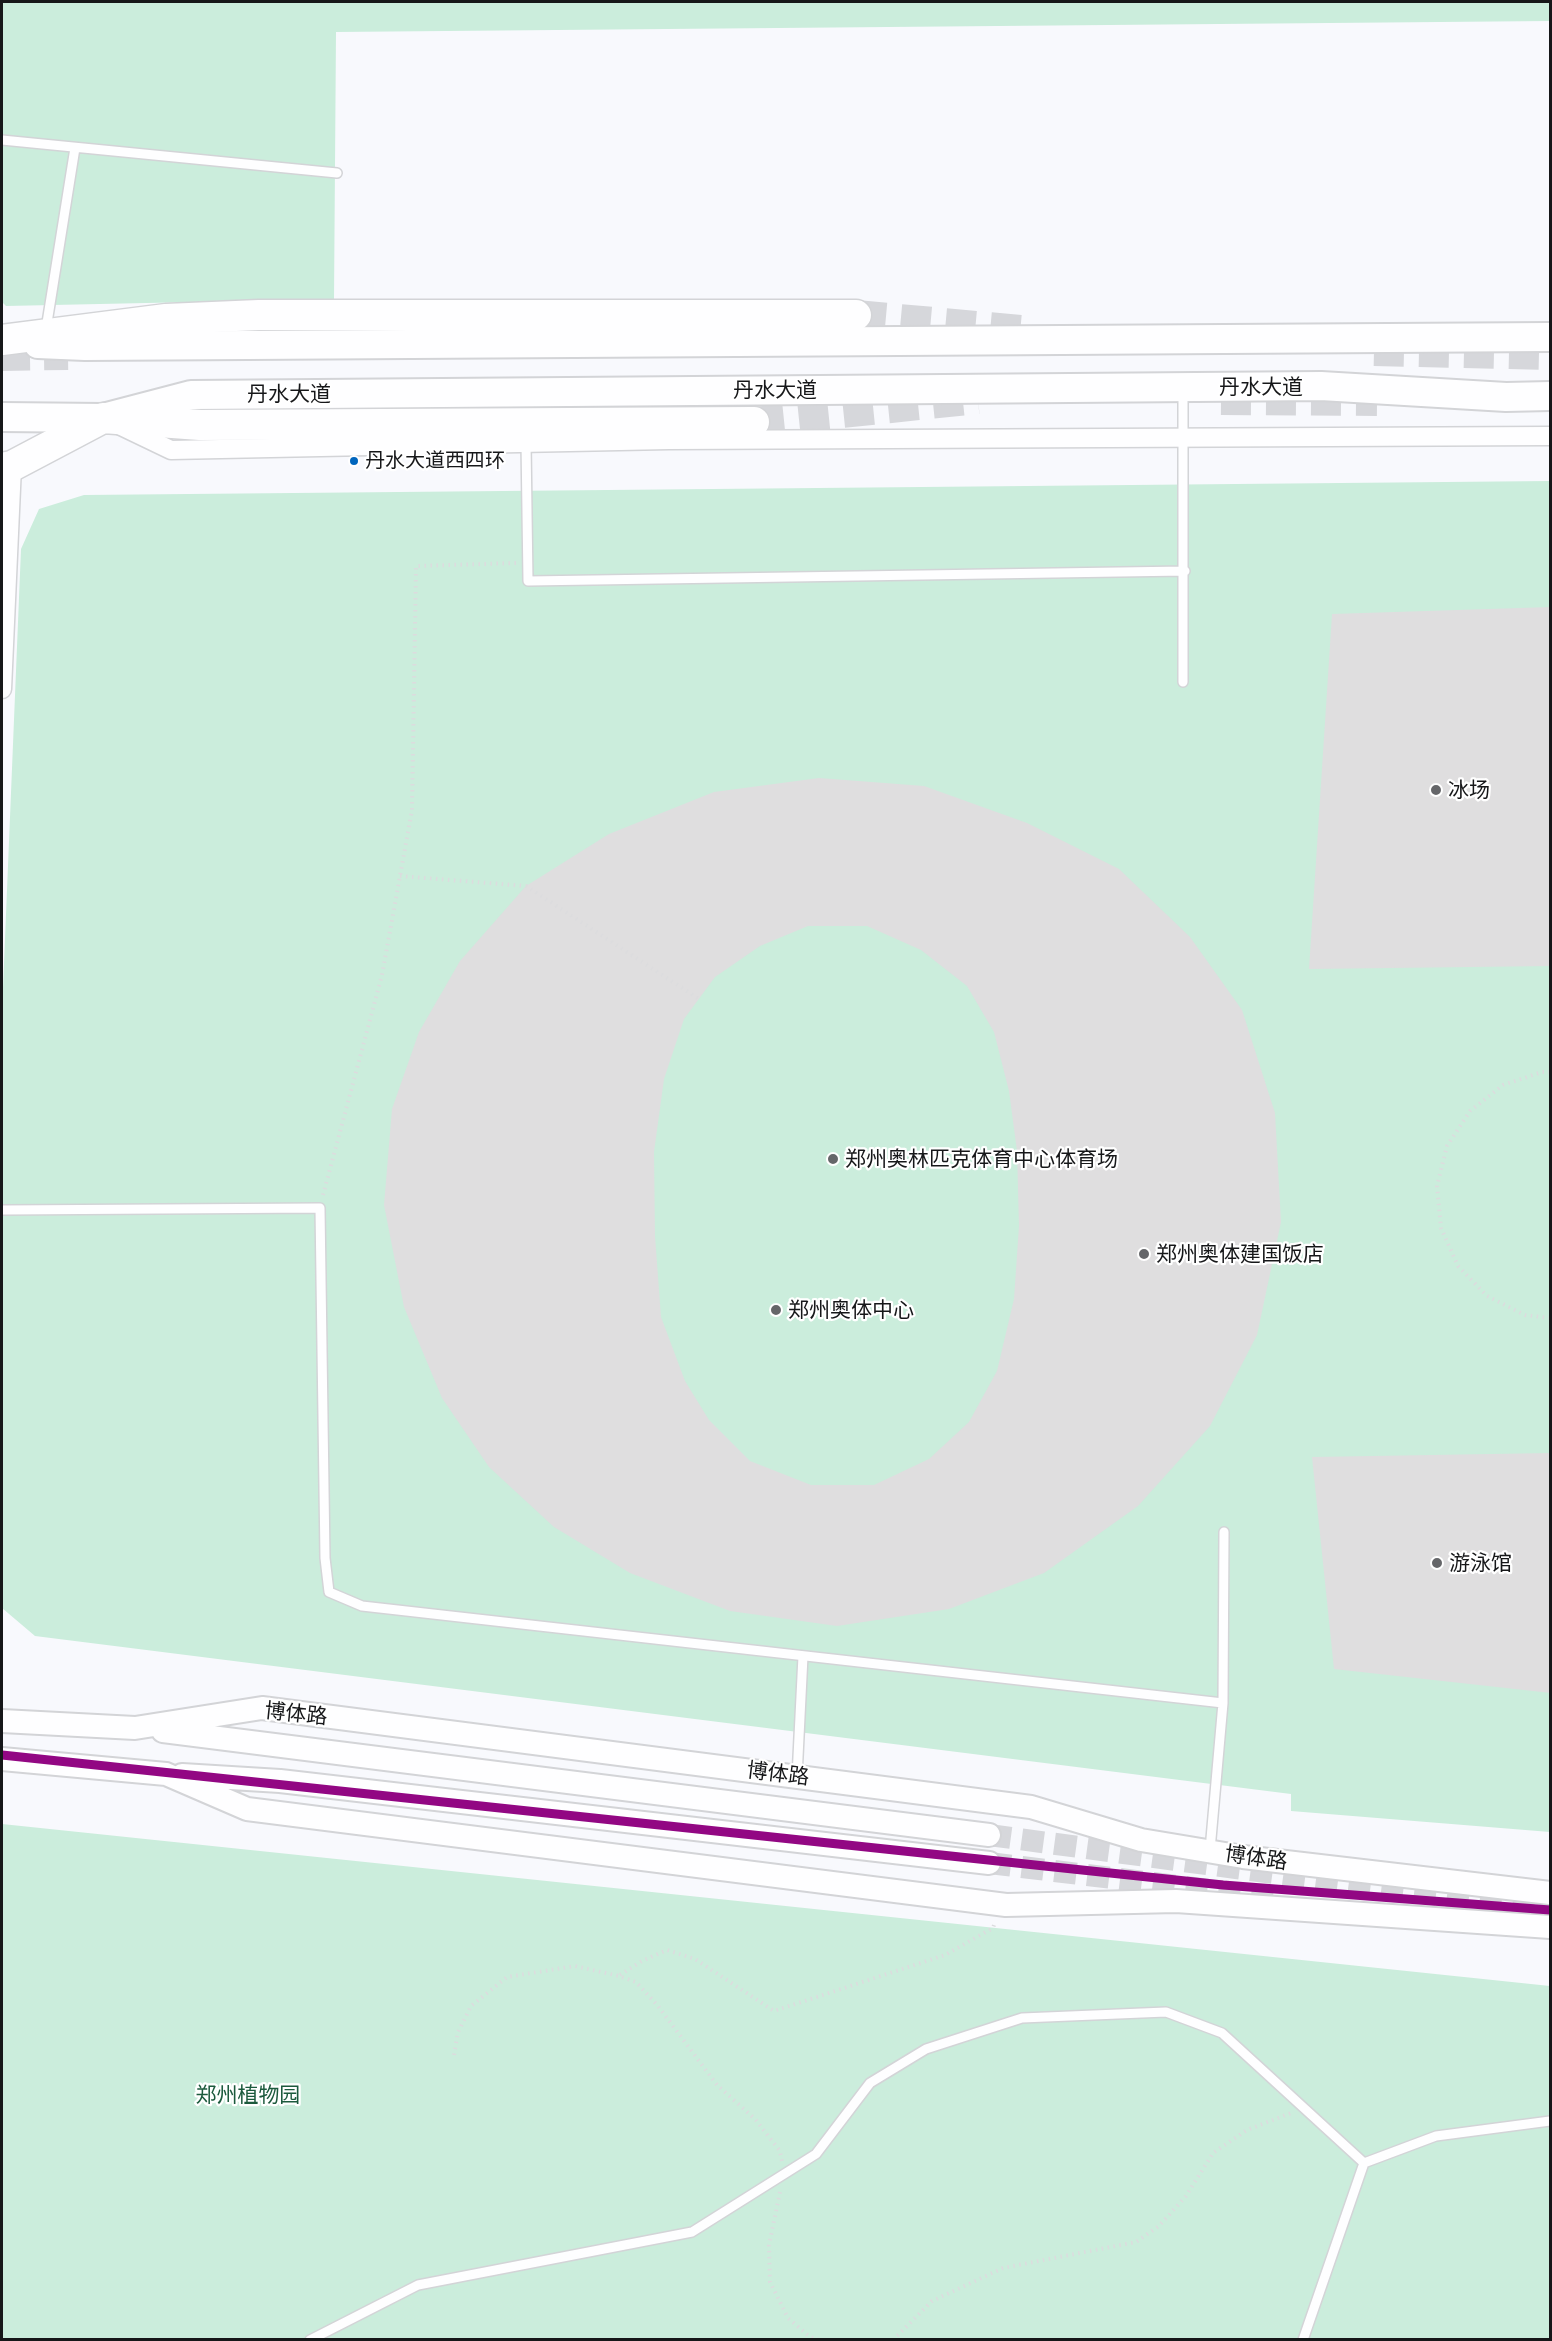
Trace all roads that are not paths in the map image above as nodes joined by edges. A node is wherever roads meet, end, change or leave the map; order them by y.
1 (2, 140) edge
2 (75, 148) junction
3 (337, 173) dead end
4 (856, 315) tunnel mouth
5 (45, 334) junction
6 (1551, 337) edge
7 (2, 341) edge
8 (1183, 387) junction
9 (1551, 396) edge
10 (2, 417) edge
11 (103, 418) junction
12 (754, 422) tunnel mouth
13 (1551, 436) edge
14 (1184, 438) junction
15 (526, 443) junction
16 (7, 467) edge
17 (1185, 571) junction
18 (1183, 682) dead end
19 (2, 689) edge
20 (2, 1210) edge
21 (1224, 1532) dead end
22 (803, 1656) junction
23 (1223, 1703) junction
24 (2, 1721) edge
25 (135, 1728) junction
26 (2, 1759) edge
27 (166, 1774) junction
28 (797, 1777) junction
29 (989, 1835) tunnel mouth
30 (1209, 1851) junction
31 (989, 1863) tunnel mouth
32 (1551, 1893) edge
33 (1551, 1927) edge
34 (1551, 2121) edge
35 (1364, 2163) junction
36 (310, 2340) edge
37 (1303, 2340) edge

1 - 2 lane
2 - 3 lane
2 - 5 lane
4 - 5 highway
5 - 7 highway
6 - 7 main road
8 - 9 main road, 丹水大道
8 - 11 main road, 丹水大道
8 - 14 lane
10 - 11 main road, 丹水大道
11 - 12 highway
11 - 15 street
11 - 16 highway
13 - 14 street
14 - 15 street
14 - 17 lane
15 - 17 lane
16 - 19 street
17 - 18 lane
20 - 22 lane
21 - 23 lane
22 - 23 lane
22 - 28 lane
23 - 30 lane
24 - 25 street, 博体路
25 - 28 street, 博体路
25 - 29 street
26 - 27 street
27 - 31 street
27 - 33 street
28 - 30 street, 博体路
30 - 32 street, 博体路
34 - 35 lane
35 - 36 lane
35 - 37 lane

